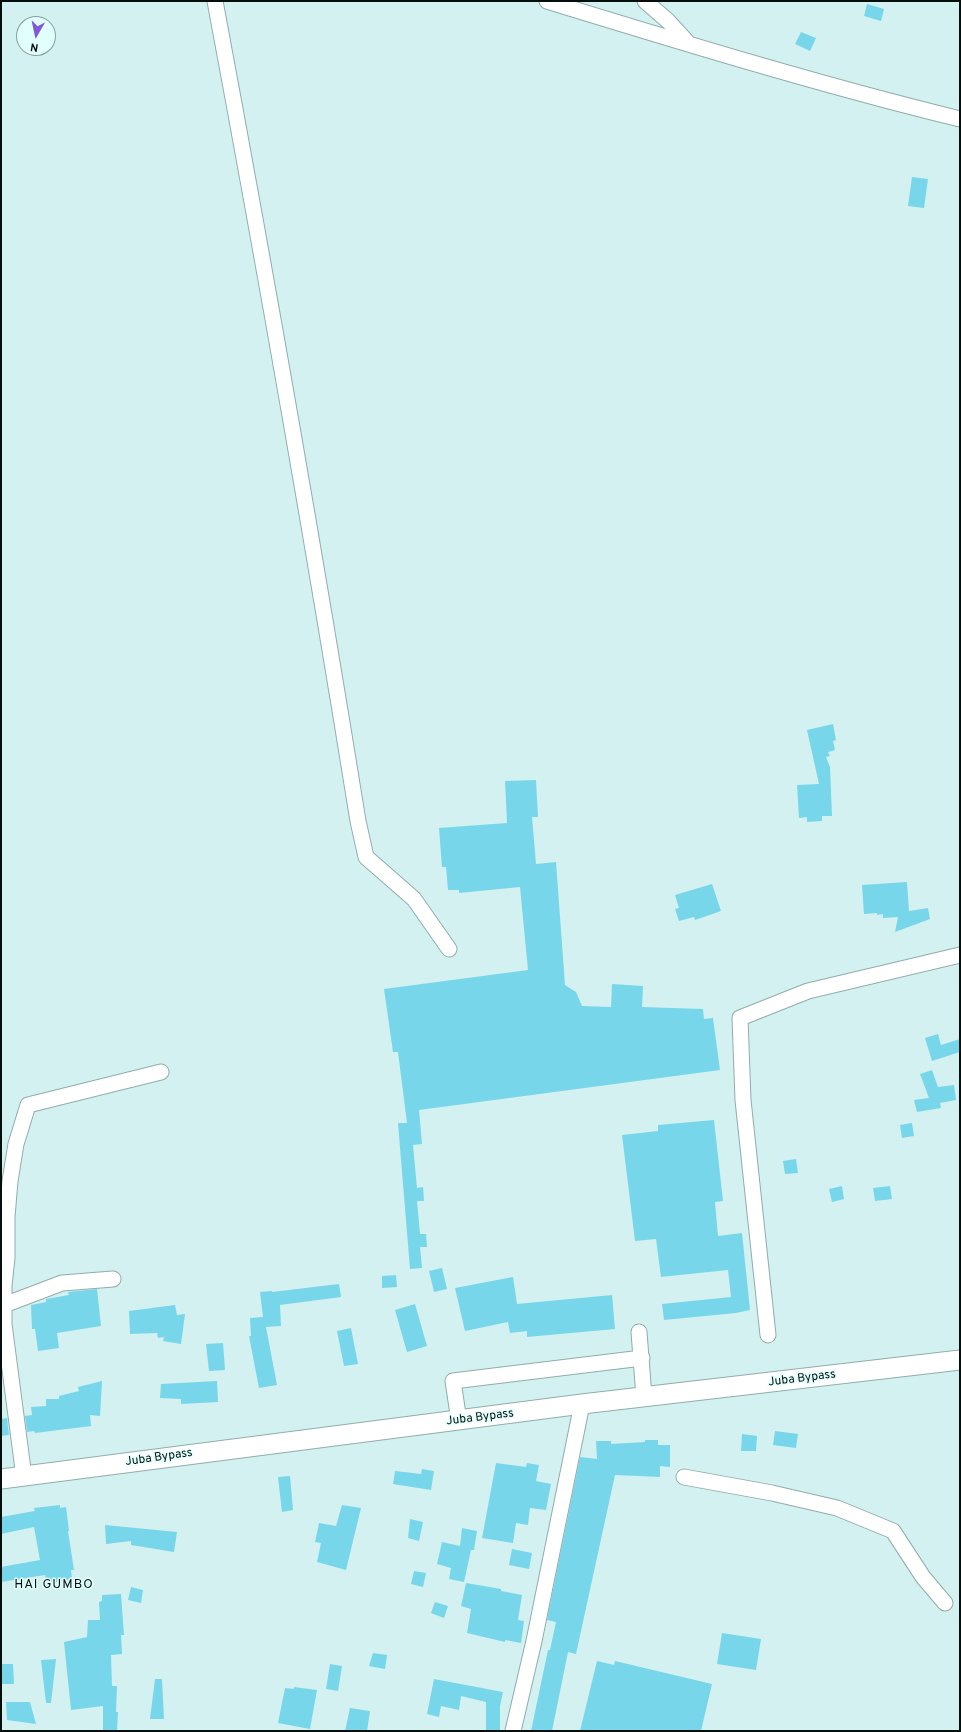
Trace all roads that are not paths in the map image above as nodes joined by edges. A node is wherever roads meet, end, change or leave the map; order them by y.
1 (215, 1) edge
2 (547, 1) edge
3 (646, 1) edge
4 (690, 44) junction
5 (960, 119) edge
6 (449, 950) dead end
7 (960, 954) edge
8 (161, 1072) dead end
9 (113, 1279) dead end
10 (4, 1305) junction
11 (639, 1332) dead end
12 (768, 1335) dead end
13 (642, 1358) junction
14 (960, 1360) edge
15 (644, 1397) junction
16 (582, 1404) junction
17 (459, 1421) junction
18 (24, 1477) junction
19 (684, 1477) dead end
20 (1, 1479) edge
21 (945, 1603) dead end
22 (513, 1731) edge

1 - 6 street
2 - 4 street
3 - 4 street
4 - 5 street
7 - 12 street
8 - 10 street
9 - 10 street
10 - 18 street
11 - 13 street
13 - 15 street
13 - 17 street
14 - 15 main road, Juba Bypass
15 - 16 main road, Juba Bypass
16 - 17 main road, Juba Bypass
16 - 22 street
17 - 18 main road, Juba Bypass
18 - 20 main road, Juba Bypass
19 - 21 street

